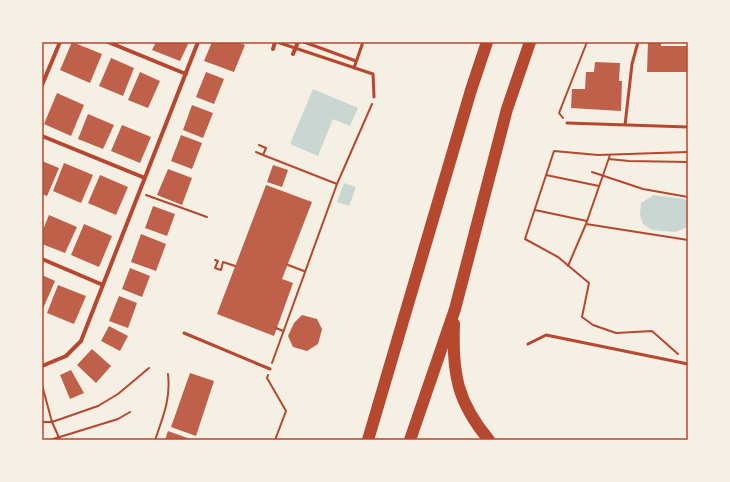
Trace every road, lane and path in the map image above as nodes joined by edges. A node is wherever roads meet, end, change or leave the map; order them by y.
1 (60, 42) edge
2 (108, 42) edge
3 (198, 42) edge
4 (276, 42) edge
5 (298, 42) edge
6 (304, 42) edge
7 (363, 42) edge
8 (488, 42) edge
9 (530, 42) edge
10 (587, 42) edge
11 (638, 42) edge
12 (295, 48) junction
13 (273, 49) dead end
14 (293, 54) dead end
15 (356, 61) junction
16 (354, 68) junction
17 (186, 74) junction
18 (42, 84) edge
19 (374, 97) joint
20 (566, 123) joint
21 (624, 125) junction
22 (688, 127) edge
23 (42, 136) edge
24 (259, 145) dead end
25 (256, 152) dead end
26 (688, 152) edge
27 (263, 155) junction
28 (610, 155) junction
29 (609, 159) junction
30 (688, 162) edge
31 (592, 172) dead end
32 (546, 175) junction
33 (145, 178) junction
34 (337, 184) junction
35 (600, 186) junction
36 (139, 192) junction
37 (688, 197) edge
38 (535, 210) junction
39 (207, 217) dead end
40 (587, 221) junction
41 (586, 224) junction
42 (688, 240) edge
43 (42, 259) edge
44 (223, 262) junction
45 (288, 265) dead end
46 (236, 266) dead end
47 (568, 266) junction
48 (304, 271) junction
49 (103, 285) junction
50 (455, 309) junction
51 (276, 328) dead end
52 (283, 331) junction
53 (184, 333) dead end
54 (528, 344) dead end
55 (688, 363) edge
56 (42, 366) edge
57 (149, 368) dead end
58 (270, 369) junction
59 (168, 374) dead end
60 (42, 385) edge
61 (130, 412) dead end
62 (42, 422) edge
63 (52, 422) junction
64 (59, 437) junction
65 (50, 440) edge
66 (60, 440) edge
67 (154, 440) edge
68 (275, 440) edge
69 (368, 440) edge
70 (410, 440) edge
71 (489, 440) edge

1 - 18 street
2 - 17 street
3 - 17 street
4 - 12 lane
4 - 13 street
5 - 12 street
6 - 15 lane
7 - 15 lane
8 - 69 highway
9 - 50 highway
10 - 20 path
11 - 21 lane
12 - 14 street
12 - 16 lane
15 - 16 lane
16 - 19 lane
17 - 33 street
19 - 34 path
20 - 21 lane
21 - 22 lane
23 - 33 street
24 - 27 path
25 - 27 path
26 - 28 path
27 - 34 path
28 - 29 path
28 - 32 path
29 - 30 path
29 - 35 path
31 - 37 path
32 - 35 path
32 - 38 path
33 - 36 street
34 - 48 path
35 - 40 path
36 - 39 path
36 - 49 street
38 - 40 path
38 - 47 path
40 - 41 path
41 - 42 path
41 - 47 path
43 - 49 street
44 - 44 path
44 - 46 path
45 - 48 path
47 - 55 path
48 - 52 path
49 - 56 street
50 - 70 highway
50 - 71 highway
51 - 52 path
52 - 58 path
53 - 58 lane
54 - 55 lane
57 - 63 path
58 - 68 path
59 - 67 path
60 - 63 path
61 - 64 path
62 - 63 path
63 - 64 path
64 - 65 path
64 - 66 path

